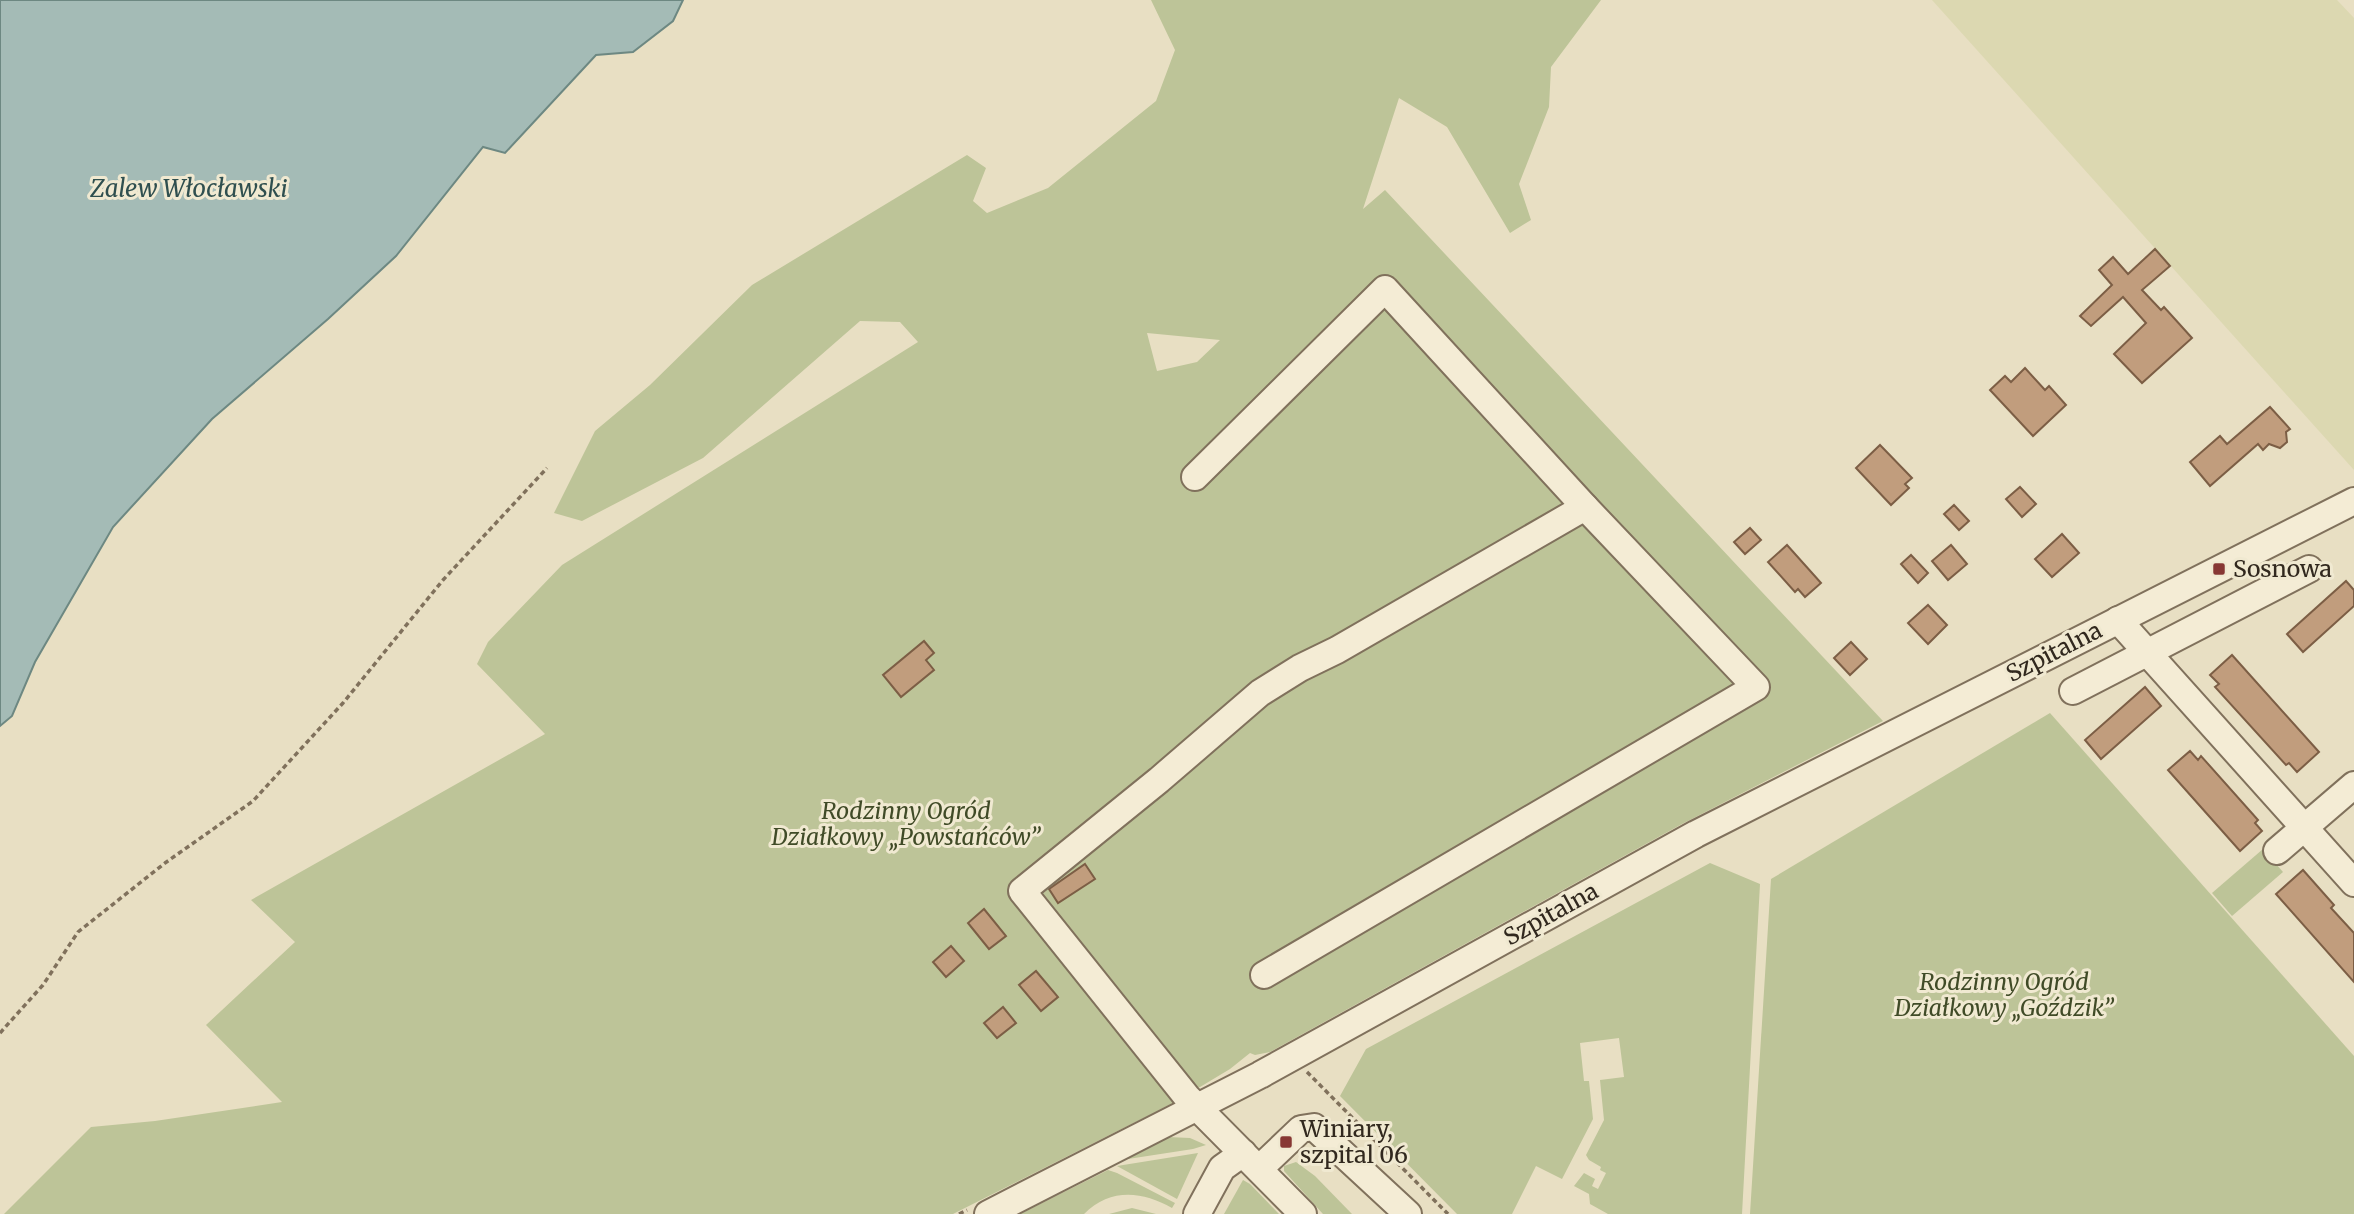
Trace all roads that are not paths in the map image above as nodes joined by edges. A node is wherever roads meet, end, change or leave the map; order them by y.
1 (1195, 477) dead end
2 (2354, 501) edge
3 (1585, 507) junction
4 (2309, 569) dead end
5 (2118, 620) junction
6 (2149, 654) junction
7 (2073, 691) dead end
8 (2354, 785) edge
9 (2305, 828) junction
10 (2277, 851) dead end
11 (2354, 883) edge
12 (1264, 975) dead end
13 (1198, 1108) junction
14 (1251, 1161) junction
15 (988, 1214) edge
16 (1197, 1214) edge
17 (1303, 1214) edge
18 (1408, 1214) edge

1 - 3 street
2 - 5 street, Szpitalna
3 - 12 street
3 - 13 street
4 - 6 street
5 - 6 street, Szpitalna
5 - 13 street, Szpitalna
6 - 7 street
6 - 9 street, Szpitalna
8 - 9 street
9 - 10 street
9 - 11 street, Szpitalna
13 - 14 street
13 - 15 street, Szpitalna
14 - 16 street
14 - 17 street
14 - 18 street

